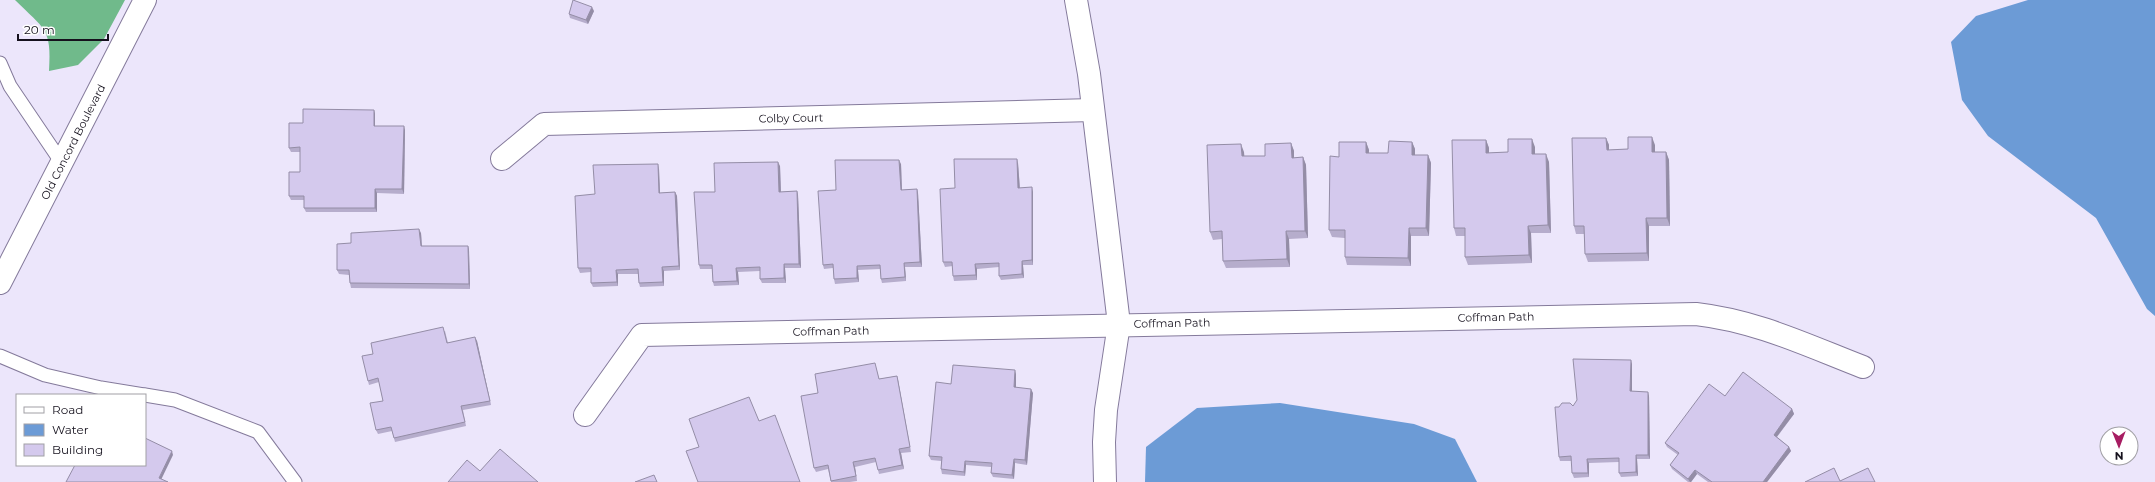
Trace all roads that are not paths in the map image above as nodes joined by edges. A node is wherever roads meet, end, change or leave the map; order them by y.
1 (145, 0) edge
2 (1076, 0) edge
3 (0, 63) edge
4 (1093, 110) junction
5 (502, 159) dead end
6 (62, 163) junction
7 (0, 283) edge
8 (1119, 324) junction
9 (0, 356) edge
10 (1863, 367) dead end
11 (139, 394) edge
12 (146, 395) edge
13 (585, 415) dead end
14 (295, 482) edge
15 (1105, 482) edge

1 - 6 street, Old Concord Boulevard
2 - 4 street, Coffman Path
3 - 6 lane
4 - 5 street, Colby Court
4 - 8 street, Coffman Path
6 - 7 street, Old Concord Boulevard
8 - 10 street, Coffman Path
8 - 13 street, Coffman Path
8 - 15 street, Coffman Path
9 - 11 lane
12 - 14 lane

